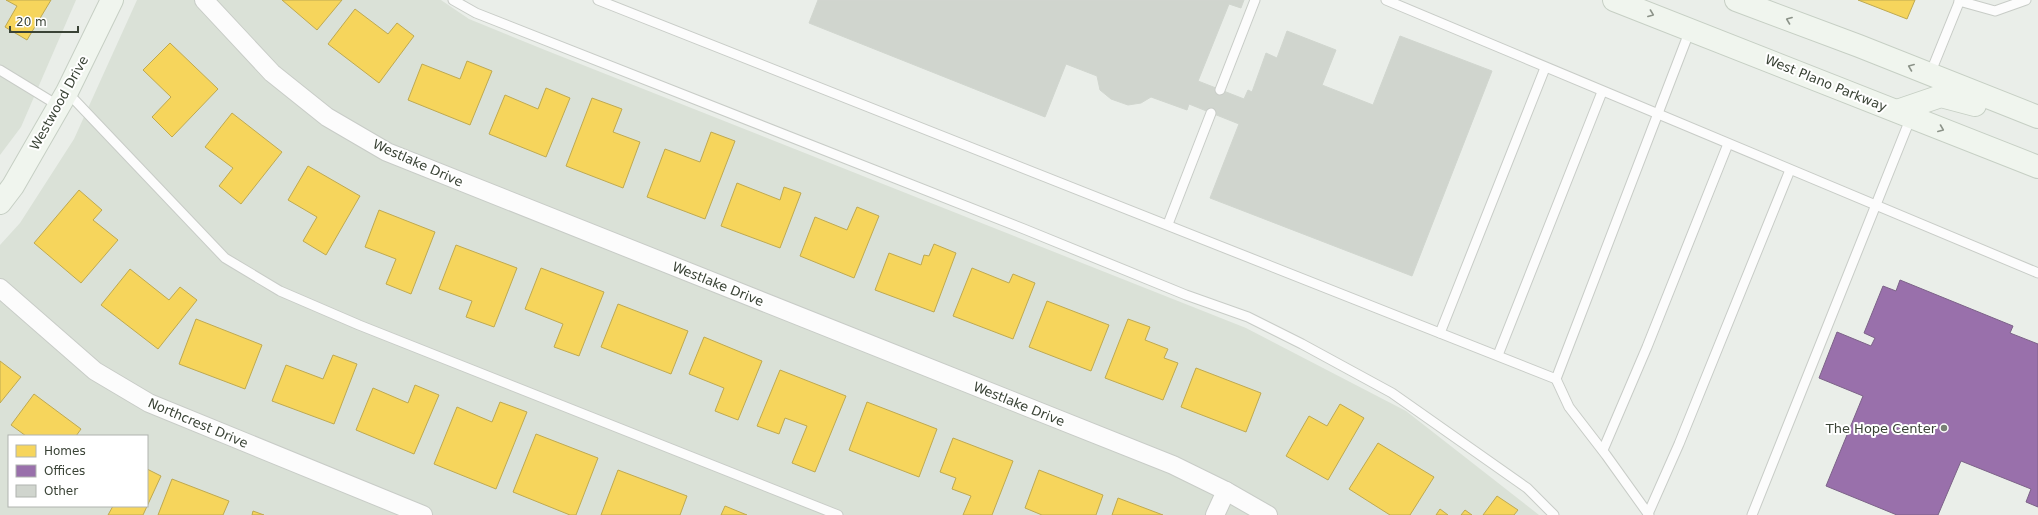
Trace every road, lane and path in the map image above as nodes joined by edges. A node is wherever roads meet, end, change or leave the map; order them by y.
1 (112, 0) edge
2 (204, 0) edge
3 (453, 0) edge
4 (598, 0) edge
5 (1255, 0) edge
6 (1386, 0) edge
7 (1614, 0) edge
8 (1736, 0) edge
9 (2026, 0) edge
10 (1960, 1) edge
11 (1690, 30) junction
12 (1545, 68) junction
13 (0, 70) edge
14 (1930, 74) junction
15 (1220, 90) dead end
16 (1602, 92) junction
17 (63, 99) junction
18 (1211, 113) dead end
19 (1904, 114) junction
20 (1658, 115) junction
21 (2038, 117) edge
22 (2038, 123) edge
23 (1728, 144) junction
24 (2038, 167) edge
25 (1790, 170) junction
26 (0, 203) edge
27 (1875, 206) junction
28 (1168, 224) junction
29 (2038, 273) edge
30 (0, 288) edge
31 (1440, 333) junction
32 (1498, 355) junction
33 (1556, 378) junction
34 (1603, 450) junction
35 (1226, 491) junction
36 (423, 515) edge
37 (838, 515) edge
38 (1215, 515) edge
39 (1268, 515) edge
40 (1554, 515) edge
41 (1648, 515) edge
42 (1752, 515) edge

1 - 17 main road, Westwood Drive
2 - 35 street, Westlake Drive
3 - 40 lane
4 - 28 lane
5 - 15 lane
6 - 12 lane
7 -> 11 main road, West Plano Parkway
14 -> 8 main road
9 - 10 lane
10 - 14 lane
11 - 19 main road, West Plano Parkway
11 - 20 lane
12 - 16 lane
12 - 31 lane
13 - 17 lane
14 - 21 main road
16 - 20 lane
16 - 32 lane
17 - 26 main road, Westwood Drive
17 - 37 lane
18 - 28 lane
19 - 22 main road
19 -> 24 main road, West Plano Parkway
19 - 27 lane
20 - 23 lane
20 - 33 lane
23 - 25 lane
23 - 34 lane
25 - 27 lane
25 - 41 lane
27 - 29 lane
27 - 42 lane
28 - 31 lane
30 - 36 street, Northcrest Drive
31 - 32 lane
32 - 33 lane
33 - 34 lane
34 - 41 lane
35 - 38 street
35 - 39 street, Westlake Drive

